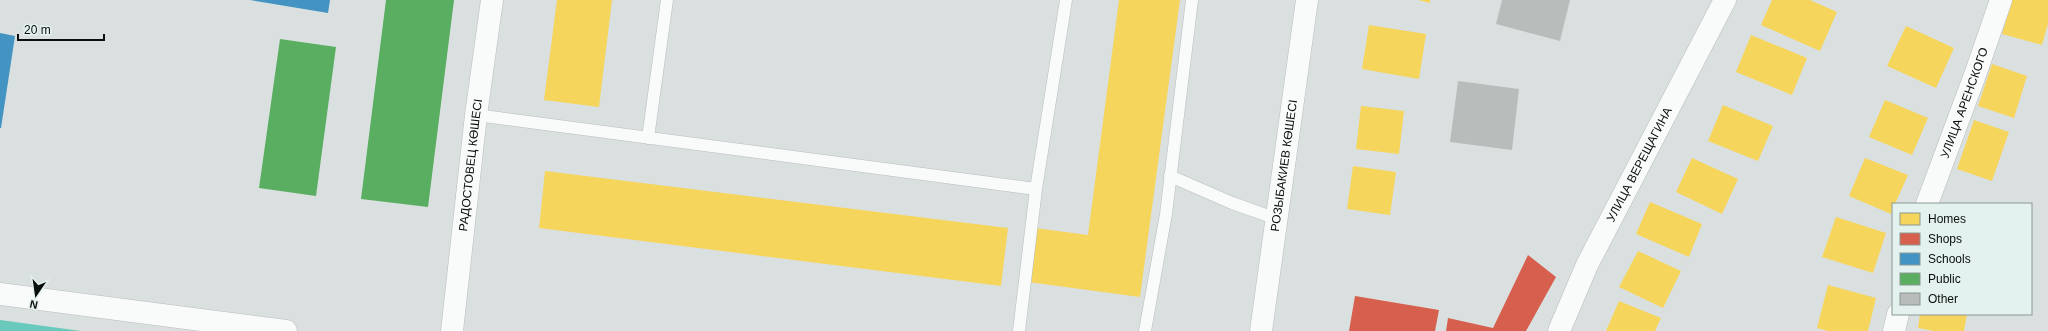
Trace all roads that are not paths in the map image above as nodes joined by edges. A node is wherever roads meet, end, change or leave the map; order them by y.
1 (492, 0) edge
2 (667, 0) edge
3 (1066, 0) edge
4 (1192, 0) edge
5 (1307, 0) edge
6 (1725, 0) edge
7 (2000, 0) edge
8 (476, 115) junction
9 (648, 138) junction
10 (1170, 176) junction
11 (1036, 189) junction
12 (1927, 203) edge
13 (1277, 219) junction
14 (0, 294) edge
15 (1898, 315) edge
16 (286, 331) edge
17 (452, 331) edge
18 (1019, 331) edge
19 (1145, 331) edge
20 (1261, 331) edge
21 (1559, 331) edge
22 (1894, 331) edge

1 - 8 street, РАДОСТОВЕЦ КӨШЕСІ
2 - 9 lane
3 - 11 lane
4 - 10 lane
5 - 13 street, РОЗЫБАКИЕВ КӨШЕСІ
6 - 21 street, УЛИЦА ВЕРЕЩАГИНА
7 - 12 street, УЛИЦА АРЕНСКОГО
8 - 9 lane
8 - 17 street, РАДОСТОВЕЦ КӨШЕСІ
9 - 11 lane
10 - 13 lane
10 - 19 lane
11 - 18 lane
13 - 20 street, РОЗЫБАКИЕВ КӨШЕСІ
14 - 16 street
15 - 22 street

